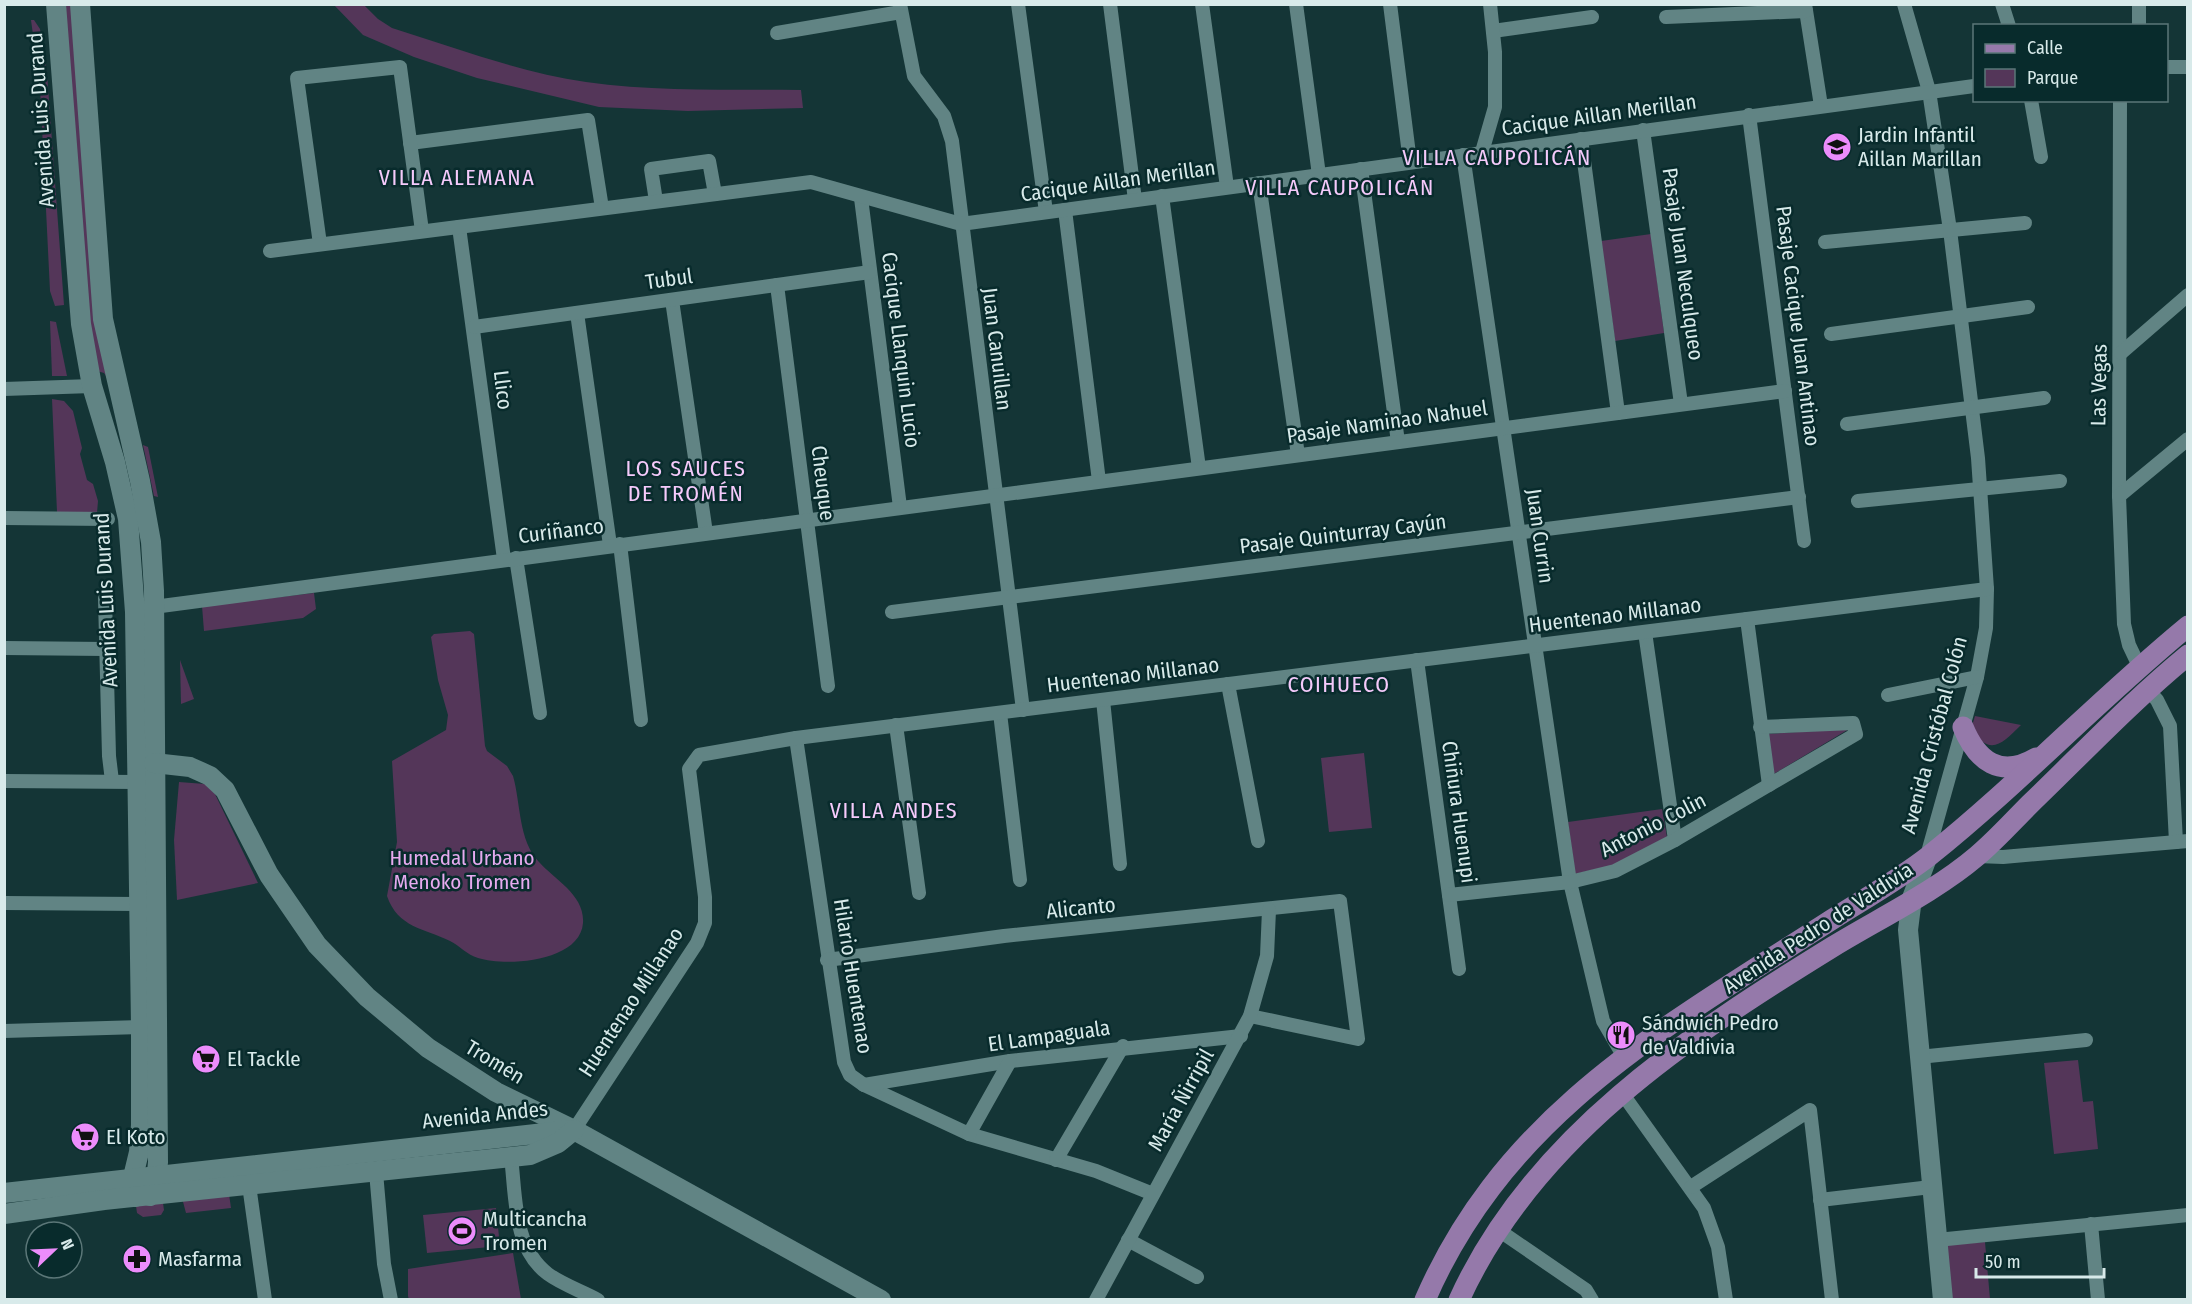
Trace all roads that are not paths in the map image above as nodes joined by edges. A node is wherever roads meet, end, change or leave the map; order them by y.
1 (56, 4) edge
2 (80, 4) edge
3 (1018, 4) edge
4 (1110, 4) edge
5 (1202, 4) edge
6 (1296, 4) edge
7 (1389, 4) edge
8 (1490, 4) edge
9 (1904, 4) edge
10 (2002, 4) edge
11 (2139, 4) edge
12 (901, 8) edge
13 (1806, 8) edge
14 (1592, 17) dead end
15 (1666, 17) dead end
16 (2008, 24) edge
17 (2139, 24) edge
18 (1493, 31) junction
19 (777, 33) dead end
20 (2168, 67) edge
21 (2187, 67) edge
22 (1973, 86) edge
23 (1929, 91) junction
24 (2031, 102) edge
25 (2120, 102) edge
26 (1821, 106) junction
27 (1749, 116) junction
28 (1643, 130) junction
29 (1581, 139) junction
30 (410, 143) junction
31 (1482, 152) junction
32 (1463, 155) junction
33 (2041, 157) dead end
34 (1410, 162) junction
35 (1361, 169) junction
36 (1319, 175) junction
37 (1259, 183) junction
38 (1227, 187) junction
39 (715, 194) junction
40 (1162, 196) junction
41 (861, 198) junction
42 (1136, 200) junction
43 (656, 201) junction
44 (602, 208) junction
45 (1065, 210) junction
46 (1046, 212) junction
47 (2025, 223) dead end
48 (961, 224) junction
49 (459, 227) junction
50 (1950, 230) junction
51 (422, 231) junction
52 (1825, 242) dead end
53 (320, 244) junction
54 (270, 250) dead end
55 (870, 272) junction
56 (777, 285) junction
57 (2187, 295) edge
58 (672, 300) junction
59 (2028, 307) dead end
60 (577, 313) junction
61 (1960, 316) junction
62 (474, 327) junction
63 (1831, 334) dead end
64 (2121, 353) junction
65 (92, 386) junction
66 (4, 389) edge
67 (1785, 391) junction
68 (2044, 398) dead end
69 (1681, 405) junction
70 (1972, 407) junction
71 (1618, 413) junction
72 (126, 417) junction
73 (1847, 424) dead end
74 (1503, 428) junction
75 (131, 437) junction
76 (2187, 438) edge
77 (1398, 442) junction
78 (1298, 455) junction
79 (115, 462) junction
80 (1199, 468) junction
81 (1099, 481) junction
82 (2060, 481) dead end
83 (1981, 489) junction
84 (994, 495) junction
85 (2119, 496) junction
86 (1799, 497) junction
87 (1858, 501) dead end
88 (900, 507) junction
89 (4, 518) edge
90 (108, 519) dead end
91 (807, 520) junction
92 (706, 533) junction
93 (1519, 533) junction
94 (1804, 541) dead end
95 (615, 545) junction
96 (510, 558) junction
97 (1988, 589) junction
98 (105, 598) dead end
99 (1008, 598) junction
100 (154, 604) junction
101 (135, 612) junction
102 (892, 612) dead end
103 (1747, 619) junction
104 (2187, 626) edge
105 (1644, 632) junction
106 (1535, 646) junction
107 (4, 648) edge
108 (106, 649) junction
109 (2187, 655) edge
110 (1417, 660) junction
111 (2139, 666) junction
112 (1977, 677) junction
113 (1228, 684) junction
114 (828, 686) dead end
115 (2147, 689) junction
116 (1888, 696) dead end
117 (1103, 700) junction
118 (1023, 710) junction
119 (540, 713) dead end
120 (1000, 713) junction
121 (641, 720) dead end
122 (896, 725) junction
123 (1760, 727) junction
124 (1963, 727) junction
125 (796, 738) junction
126 (2047, 752) junction
127 (148, 773) junction
128 (4, 781) edge
129 (112, 782) junction
130 (1769, 785) junction
131 (1675, 840) junction
132 (1258, 841) dead end
133 (2182, 841) edge
134 (1977, 856) junction
135 (1927, 858) junction
136 (1119, 864) dead end
137 (1020, 880) dead end
138 (1570, 882) junction
139 (919, 893) dead end
140 (1449, 895) junction
141 (1912, 898) junction
142 (4, 903) edge
143 (138, 904) junction
144 (1269, 910) junction
145 (827, 960) junction
146 (1459, 969) dead end
147 (1250, 1016) junction
148 (141, 1028) junction
149 (4, 1031) edge
150 (1241, 1036) junction
151 (2086, 1040) dead end
152 (1123, 1047) junction
153 (1624, 1058) junction
154 (1919, 1058) junction
155 (1010, 1061) junction
156 (864, 1085) junction
157 (1622, 1093) junction
158 (574, 1130) junction
159 (969, 1134) junction
160 (512, 1158) junction
161 (1056, 1160) junction
162 (376, 1172) junction
163 (157, 1175) junction
164 (133, 1177) junction
165 (249, 1185) junction
166 (1691, 1186) junction
167 (1931, 1187) junction
168 (4, 1193) edge
169 (1154, 1194) junction
170 (143, 1197) junction
171 (1820, 1200) junction
172 (4, 1214) edge
173 (2187, 1215) edge
174 (2091, 1224) junction
175 (1497, 1229) junction
176 (1128, 1240) junction
177 (1937, 1240) junction
178 (1197, 1277) dead end
179 (1586, 1296) edge
180 (265, 1299) edge
181 (391, 1299) edge
182 (598, 1299) edge
183 (881, 1299) edge
184 (1096, 1299) edge
185 (1425, 1299) edge
186 (1459, 1299) edge
187 (1726, 1299) edge
188 (1832, 1299) edge
189 (1942, 1299) edge
190 (2098, 1299) edge

1 - 65 street, Avenida Luis Durand
2 - 72 street, Avenida Luis Durand
3 - 46 street
4 - 42 street
5 - 38 street
6 - 36 street
7 - 34 street
8 - 18 street
9 - 23 street, Avenida Cristóbal Colón
10 - 16 street
11 - 17 street
12 - 19 street
12 - 48 street, Juan Canuillan
13 - 15 street
13 - 26 street
14 - 18 street
18 - 31 street
20 - 21 street
22 - 23 street, Cacique Aillan Merillan
23 - 26 street, Cacique Aillan Merillan
23 - 50 street, Avenida Cristóbal Colón
24 - 33 street
25 - 64 street, Las Vegas
26 - 27 street, Cacique Aillan Merillan
27 - 28 street, Cacique Aillan Merillan
27 - 67 street, Pasaje Cacique Juan Antinao
28 - 29 street, Cacique Aillan Merillan
28 - 69 street, Pasaje Juan Neculqueo
29 - 31 street, Cacique Aillan Merillan
29 - 71 street
30 - 44 street
30 - 51 street
30 - 53 street
31 - 32 street, Cacique Aillan Merillan
32 - 34 street, Cacique Aillan Merillan
32 - 74 street, Juan Currin
34 - 35 street, Cacique Aillan Merillan
35 - 36 street, Cacique Aillan Merillan
35 - 77 street
36 - 37 street, Cacique Aillan Merillan
37 - 38 street, Cacique Aillan Merillan
37 - 78 street
38 - 40 street, Cacique Aillan Merillan
39 - 41 street, Cacique Aillan Merillan
39 - 43 street, Cacique Aillan Merillan
39 - 43 street
40 - 42 street, Cacique Aillan Merillan
40 - 80 street
41 - 48 street, Cacique Aillan Merillan
41 - 55 street, Cacique Llanquin Lucio
42 - 45 street, Cacique Aillan Merillan
43 - 44 street, Cacique Aillan Merillan
44 - 49 street, Cacique Aillan Merillan
45 - 46 street, Cacique Aillan Merillan
45 - 81 street
46 - 48 street, Cacique Aillan Merillan
47 - 50 street
48 - 84 street, Juan Canuillan
49 - 51 street, Cacique Aillan Merillan
49 - 62 street, Llico
50 - 52 street
50 - 61 street, Avenida Cristóbal Colón
51 - 53 street, Cacique Aillan Merillan
53 - 54 street, Cacique Aillan Merillan
55 - 56 street, Tubul
55 - 88 street, Cacique Llanquin Lucio
56 - 58 street, Tubul
56 - 91 street, Cheuque
57 - 64 street
58 - 60 street, Tubul
58 - 92 street
59 - 61 street
60 - 62 street, Tubul
60 - 95 street
61 - 63 street
61 - 70 street, Avenida Cristóbal Colón
62 - 96 street, Llico
64 - 85 street, Las Vegas
65 - 66 street
65 - 72 street
65 - 79 street, Avenida Luis Durand
67 - 69 street, Pasaje Naminao Nahuel
67 - 86 street, Pasaje Cacique Juan Antinao
68 - 70 street
69 - 71 street, Pasaje Naminao Nahuel
70 - 73 street
70 - 83 street, Avenida Cristóbal Colón
71 - 74 street, Pasaje Naminao Nahuel
72 - 75 street, Avenida Luis Durand
74 - 77 street, Pasaje Naminao Nahuel
74 - 93 street, Juan Currin
75 - 79 street
75 - 100 street, Avenida Luis Durand
76 - 85 street
77 - 78 street, Pasaje Naminao Nahuel
78 - 80 street, Pasaje Naminao Nahuel
79 - 101 street, Avenida Luis Durand
80 - 81 street, Pasaje Naminao Nahuel
81 - 84 street, Pasaje Naminao Nahuel
82 - 83 street
83 - 87 street
83 - 97 street, Avenida Cristóbal Colón
84 - 88 street, Curiñanco
84 - 99 street, Juan Canuillan
85 - 111 street, Las Vegas
86 - 93 street, Pasaje Quinturray Cayún
86 - 94 street, Pasaje Cacique Juan Antinao
88 - 91 street, Curiñanco
89 - 90 street
91 - 92 street, Curiñanco
91 - 114 street, Cheuque
92 - 95 street, Curiñanco
93 - 99 street, Pasaje Quinturray Cayún
93 - 106 street, Juan Currin
95 - 96 street, Curiñanco
95 - 121 street
96 - 100 street, Curiñanco
96 - 119 street, Llico
97 - 103 street, Huentenao Millanao
97 - 112 street, Avenida Cristóbal Colón
98 - 108 street
99 - 102 street, Pasaje Quinturray Cayún
99 - 118 street, Juan Canuillan
100 - 101 street, Curiñanco
100 - 127 street, Avenida Luis Durand
101 - 127 street, Avenida Luis Durand
103 - 105 street, Huentenao Millanao
103 - 123 street
104 - 111 main road, Avenida Pedro de Valdivia
105 - 106 street, Huentenao Millanao
105 - 131 street
106 - 110 street, Huentenao Millanao
106 - 138 street, Juan Currin
107 - 108 street
108 - 129 street
109 - 115 main road, Avenida Pedro de Valdivia
110 - 113 street, Huentenao Millanao
110 - 140 street, Chiñura Huenupi
111 - 126 main road, Avenida Pedro de Valdivia
112 - 116 street
112 - 124 street, Avenida Cristóbal Colón
113 - 117 street, Huentenao Millanao
113 - 132 street
115 - 133 street
115 - 134 main road, Avenida Pedro de Valdivia
117 - 118 street, Huentenao Millanao
117 - 136 street
118 - 120 street, Huentenao Millanao
120 - 122 street, Huentenao Millanao
120 - 137 street
122 - 125 street, Huentenao Millanao
122 - 139 street
123 - 130 street
123 - 130 street, Antonio Colin
124 - 126 main road
124 - 135 street, Avenida Cristóbal Colón
125 - 145 street, Hilario Huentenao
125 - 158 street, Huentenao Millanao
126 - 135 main road, Avenida Pedro de Valdivia
127 - 129 street
127 - 143 street, Avenida Luis Durand
127 - 158 street, Tromén
127 - 163 street, Avenida Luis Durand
128 - 129 street
130 - 131 street, Antonio Colin
131 - 138 street, Antonio Colin
133 - 134 street
134 - 141 main road, Avenida Pedro de Valdivia
135 - 141 street, Avenida Cristóbal Colón
135 - 153 main road, Avenida Pedro de Valdivia
138 - 140 street, Antonio Colin
138 - 153 street, Juan Currin
140 - 146 street, Chiñura Huenupi
141 - 154 street, Avenida Cristóbal Colón
141 - 157 main road, Avenida Pedro de Valdivia
142 - 143 street
143 - 148 street, Avenida Luis Durand
144 - 145 street, Alicanto
144 - 147 street, María Ñirripil
144 - 147 street, Alicanto
145 - 156 street, Hilario Huentenao
147 - 150 street, María Ñirripil
148 - 149 street
148 - 164 street, Avenida Luis Durand
150 - 152 street, El Lampaguala
150 - 169 street, María Ñirripil
151 - 154 street
152 - 155 street, El Lampaguala
152 - 161 street
153 - 185 main road, Avenida Pedro de Valdivia
154 - 167 street, Avenida Cristóbal Colón
155 - 156 street, El Lampaguala
155 - 159 street
156 - 159 street, Hilario Huentenao
157 - 166 street
157 - 175 main road, Avenida Pedro de Valdivia
158 - 160 street, Avenida Andes
158 - 163 street, Avenida Andes
158 - 183 street, Tromén
159 - 161 street, Hilario Huentenao
160 - 162 street, Avenida Andes
160 - 182 street
161 - 169 street, Hilario Huentenao
162 - 165 street, Avenida Andes
162 - 181 street
163 - 164 street, Avenida Andes
163 - 170 street, Avenida Luis Durand
164 - 168 street, Avenida Andes
164 - 170 street, Avenida Luis Durand
165 - 170 street, Avenida Andes
165 - 180 street
166 - 171 street
166 - 187 street
167 - 171 street
167 - 177 street, Avenida Cristóbal Colón
169 - 176 street, María Ñirripil
170 - 172 street, Avenida Andes
171 - 188 street
173 - 174 street
174 - 177 street
174 - 190 street
175 - 179 street
175 - 186 main road, Avenida Pedro de Valdivia
176 - 178 street
176 - 184 street, María Ñirripil
177 - 189 street, Avenida Cristóbal Colón

